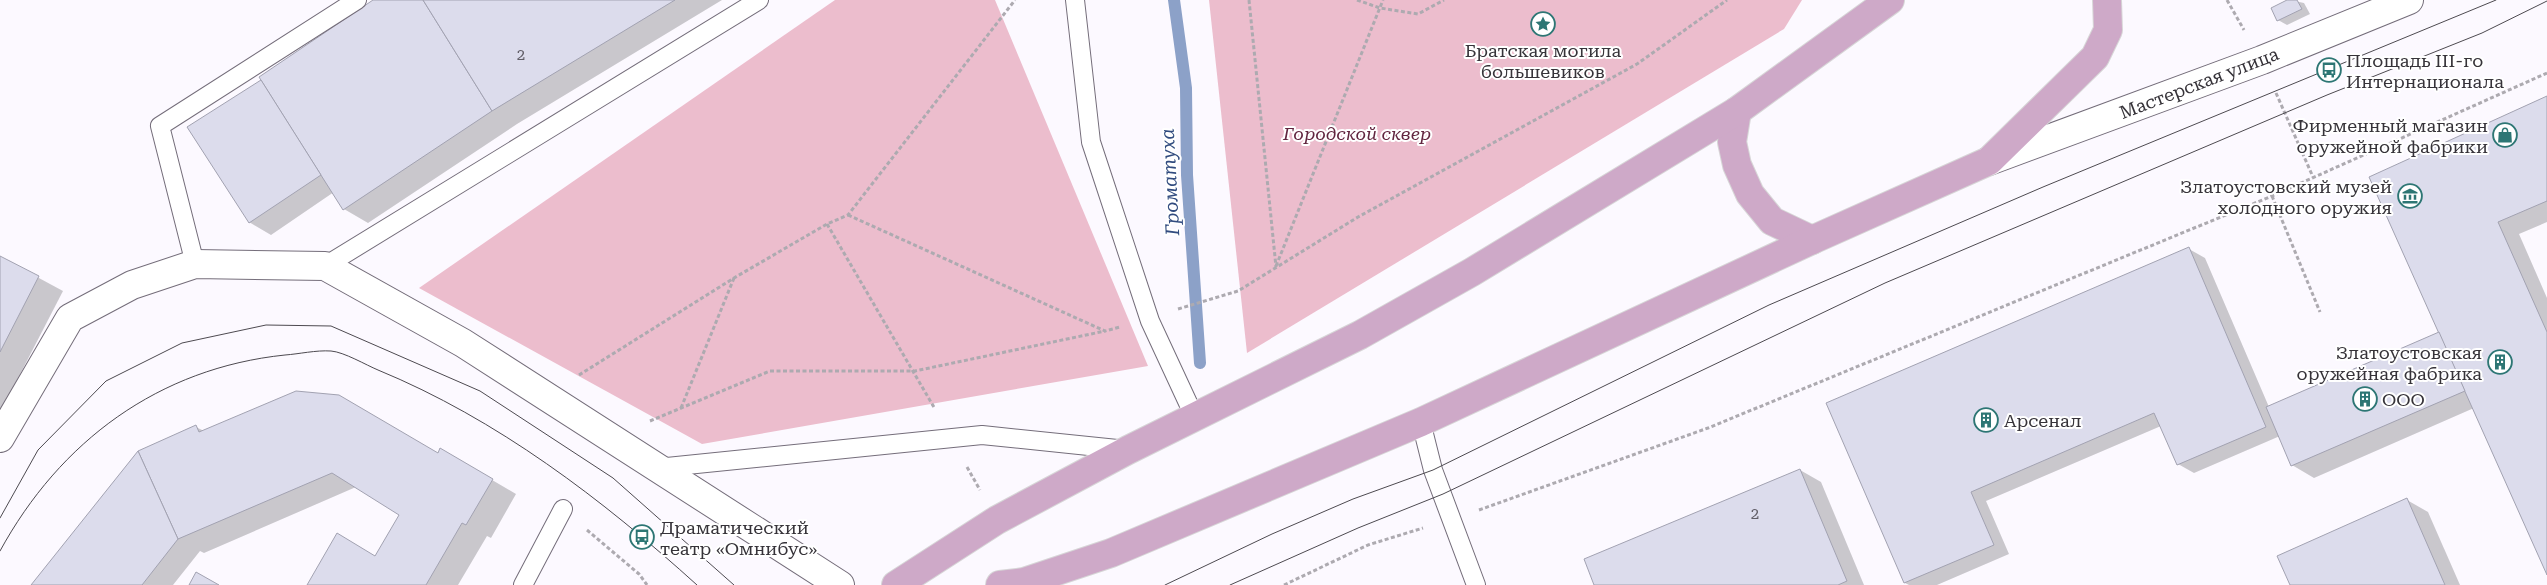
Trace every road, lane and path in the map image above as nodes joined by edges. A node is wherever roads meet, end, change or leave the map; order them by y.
1 (357, 0) edge
2 (759, 0) edge
3 (1014, 0) edge
4 (1075, 0) edge
5 (1249, 0) edge
6 (1357, 0) edge
7 (1382, 0) edge
8 (1444, 0) edge
9 (1727, 0) edge
10 (1865, 0) edge
11 (1890, 0) edge
12 (2107, 0) edge
13 (2409, 0) edge
14 (1380, 8) junction
15 (1851, 28) junction
16 (2547, 73) edge
17 (1737, 111) junction
18 (2284, 114) dead end
19 (1989, 162) junction
20 (2313, 177) junction
21 (2272, 196) junction
22 (848, 215) junction
23 (827, 224) junction
24 (1812, 240) junction
25 (195, 264) junction
26 (325, 266) junction
27 (1276, 268) junction
28 (734, 278) junction
29 (2320, 312) dead end
30 (1150, 321) junction
31 (1105, 331) junction
32 (915, 371) junction
33 (578, 376) dead end
34 (681, 409) junction
35 (1195, 418) junction
36 (649, 422) dead end
37 (1421, 422) junction
38 (0, 438) edge
39 (951, 438) junction
40 (1128, 450) junction
41 (657, 468) junction
42 (563, 510) joint
43 (997, 520) junction
44 (1452, 520) junction
45 (523, 585) edge
46 (647, 585) edge
47 (840, 585) edge
48 (896, 585) edge
49 (1000, 585) edge
50 (1284, 585) edge
51 (1476, 585) edge

1 - 25 lane
2 - 26 lane
3 - 22 path
4 - 30 lane
5 - 27 path
6 - 14 path
7 - 14 path
8 - 14 path
9 - 27 path
10 - 15 main road
11 - 15 main road
12 - 19 main road
13 - 19 street, Мастерская улица
14 - 27 path
15 - 17 main road
16 - 20 path
17 - 24 main road
17 - 35 main road
18 - 20 path
19 - 24 main road
20 - 21 path
21 - 29 path
21 - 44 path
22 - 23 path
22 - 31 path
23 - 28 path
23 - 32 path
24 - 37 main road
25 - 26 street
25 - 38 street
26 - 41 street
27 - 30 path
28 - 33 path
28 - 34 path
30 - 31 path
30 - 35 lane
31 - 32 path
32 - 34 path
32 - 39 path
34 - 36 path
35 - 40 main road
37 - 44 lane
37 - 49 main road
39 - 40 lane
39 - 41 lane
39 - 43 path
40 - 43 main road
41 - 47 street
42 - 45 lane
42 - 46 path
43 - 48 main road
44 - 50 path
44 - 51 lane

